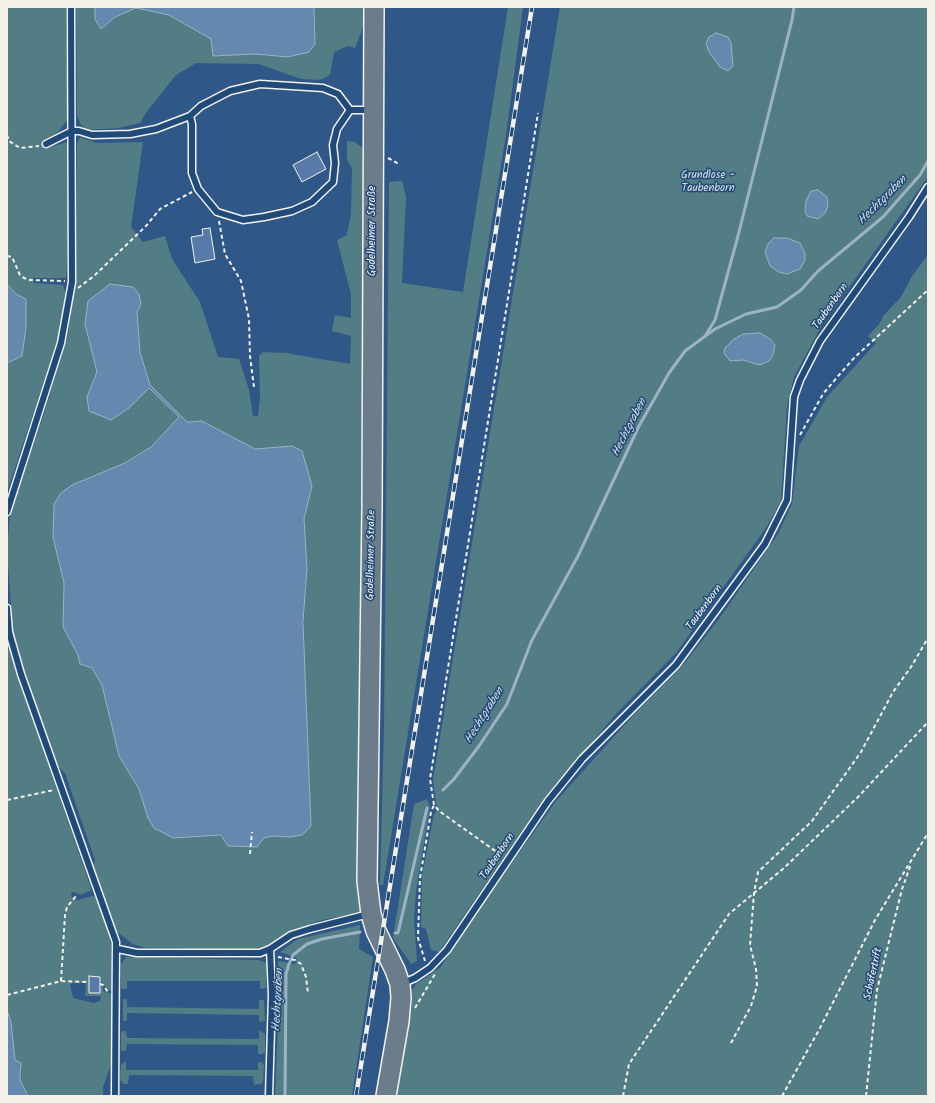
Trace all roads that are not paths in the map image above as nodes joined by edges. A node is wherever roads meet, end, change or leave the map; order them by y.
1 (71, 7) edge
2 (374, 7) edge
3 (350, 110) junction
4 (374, 110) junction
5 (190, 116) junction
6 (72, 131) junction
7 (46, 144) road end
8 (928, 188) edge
9 (7, 512) edge
10 (7, 608) edge
11 (371, 914) junction
12 (118, 950) junction
13 (270, 950) junction
14 (400, 984) junction
15 (115, 1096) edge
16 (269, 1096) edge
17 (386, 1096) edge

1 - 6 lane
2 - 4 main road, Godelheimer Straße
3 - 4 lane
3 - 5 lane
3 - 5 lane
4 - 11 main road, Godelheimer Straße
5 - 6 lane
6 - 7 lane
6 - 9 lane
8 - 14 lane, Taubenborn
10 - 12 lane
11 - 13 lane
11 - 14 main road, Godelheimer Straße
12 - 13 lane
12 - 15 lane
13 - 16 lane
14 - 17 main road, Godelheimer Straße

